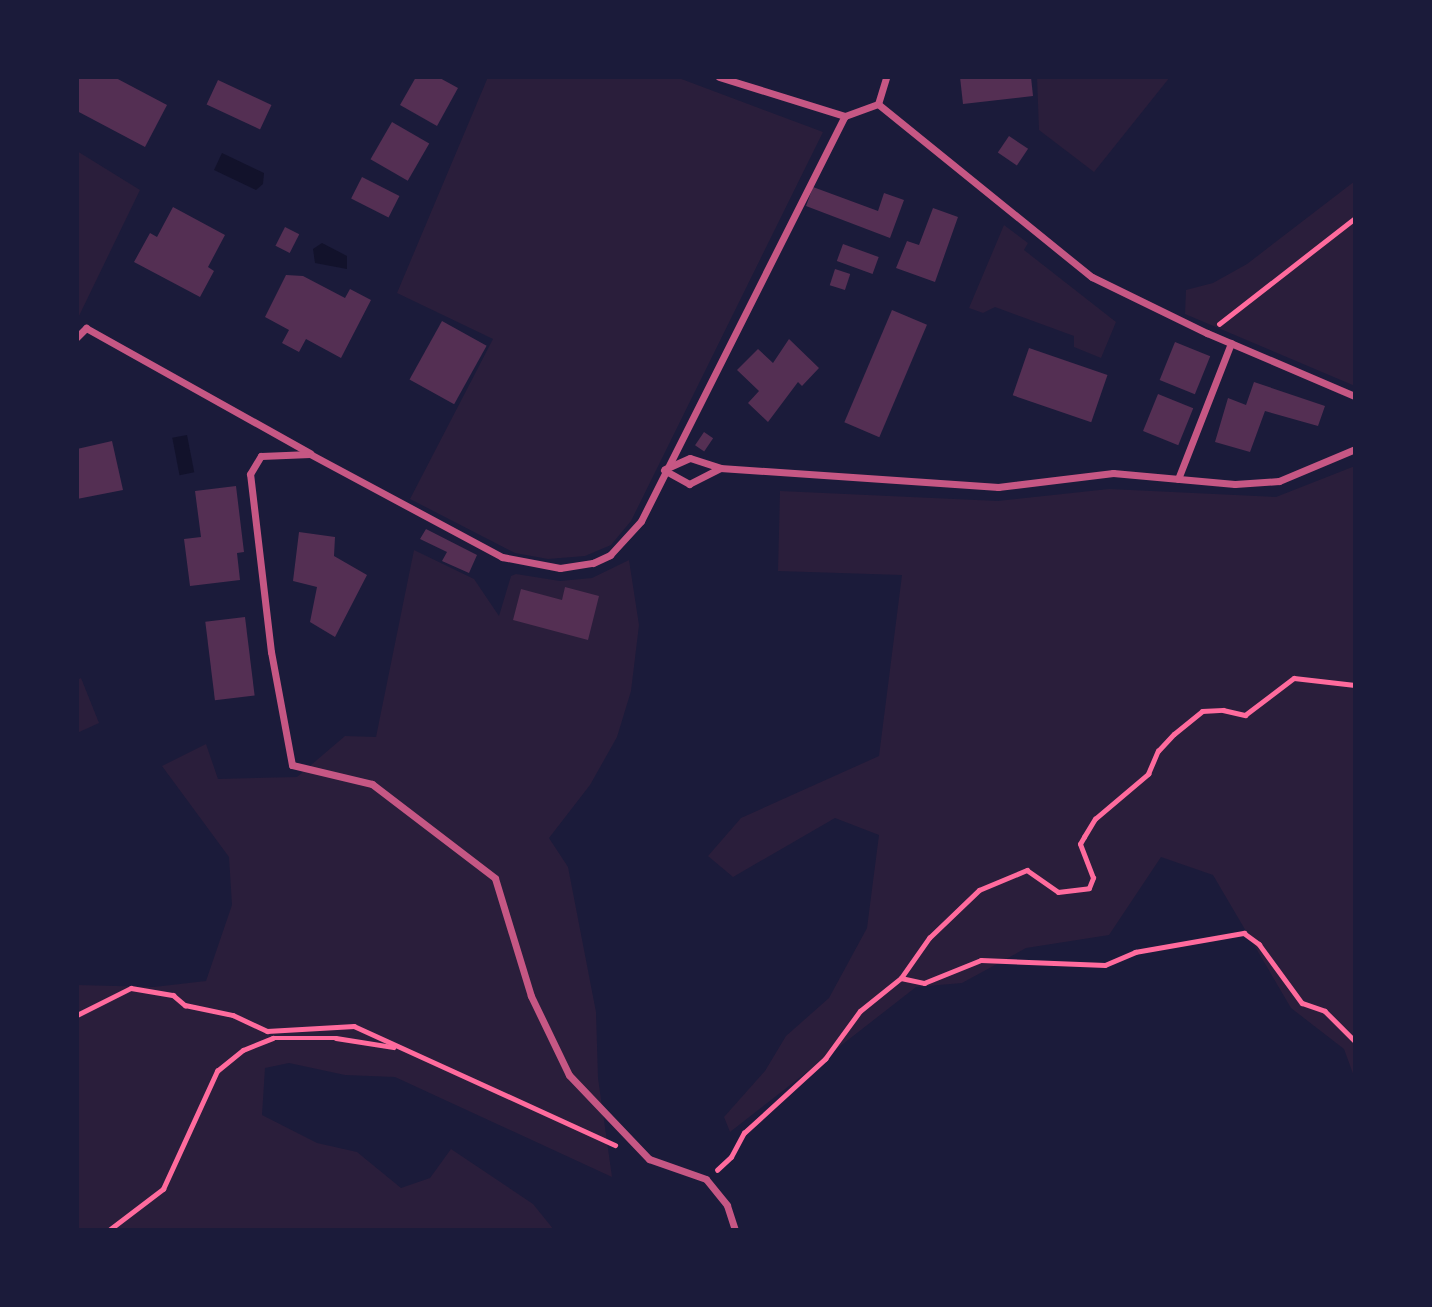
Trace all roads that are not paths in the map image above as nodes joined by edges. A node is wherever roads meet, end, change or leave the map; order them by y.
1 (719, 77) edge
2 (887, 77) edge
3 (878, 104) junction
4 (845, 116) junction
5 (77, 337) edge
6 (1231, 344) junction
7 (1355, 396) edge
8 (1355, 449) edge
9 (310, 454) junction
10 (720, 468) junction
11 (664, 470) junction
12 (1178, 479) junction
13 (735, 1230) edge

1 - 4 street
2 - 3 street
3 - 4 street
3 - 6 street
4 - 11 street
5 - 9 street
6 - 7 street
6 - 12 street
8 - 12 street
9 - 11 street
9 - 13 street
10 - 11 street
10 - 11 street
10 - 12 street

